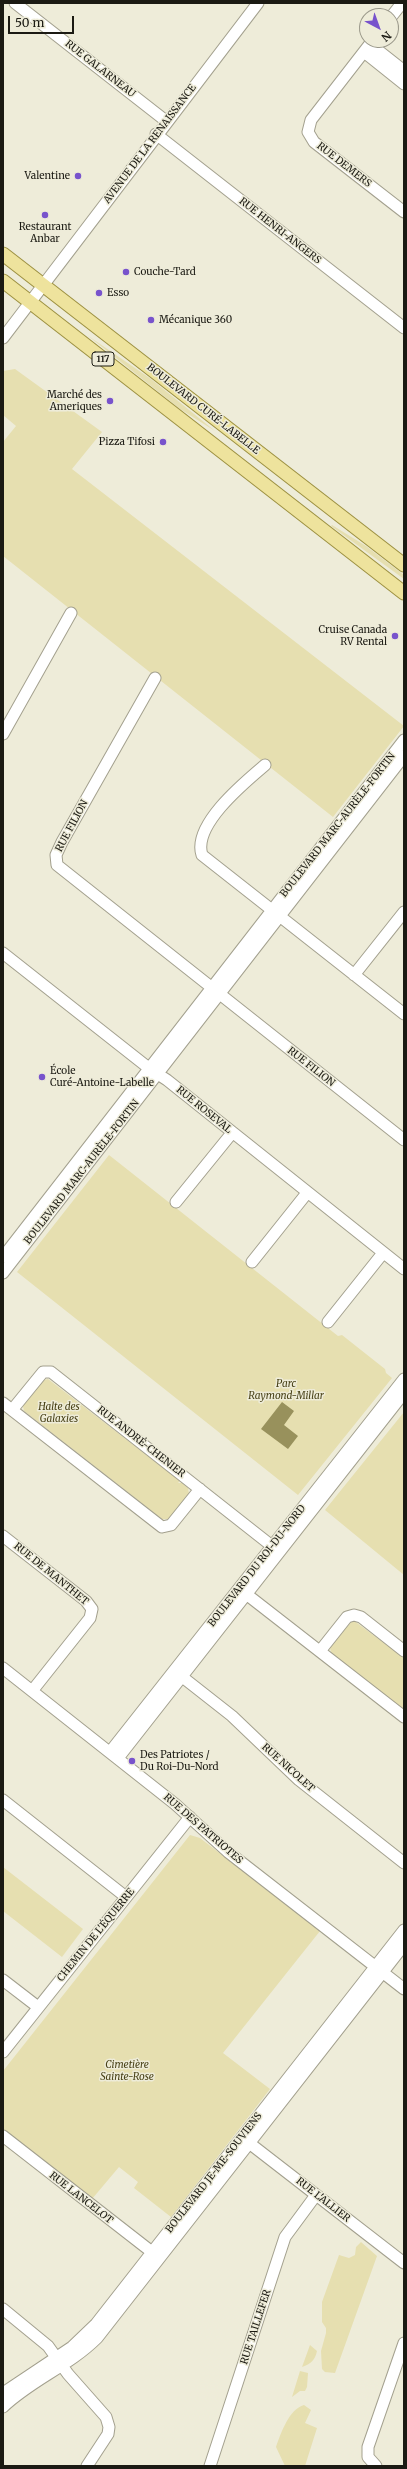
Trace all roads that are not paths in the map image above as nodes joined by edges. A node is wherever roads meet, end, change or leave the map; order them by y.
1 (15, 3) edge
2 (258, 3) edge
3 (367, 48) edge
4 (371, 48) edge
5 (372, 48) edge
6 (404, 71) edge
7 (404, 84) edge
8 (166, 121) junction
9 (156, 134) junction
10 (404, 212) edge
11 (3, 254) edge
12 (3, 282) edge
13 (44, 285) junction
14 (30, 302) junction
15 (404, 328) edge
16 (3, 338) edge
17 (404, 565) edge
18 (404, 593) edge
19 (71, 613) dead end
20 (154, 678) dead end
21 (3, 734) edge
22 (404, 740) edge
23 (404, 756) edge
24 (265, 765) dead end
25 (404, 912) edge
26 (276, 914) junction
27 (3, 953) edge
28 (354, 975) junction
29 (215, 992) junction
30 (404, 1014) edge
31 (153, 1072) junction
32 (232, 1133) junction
33 (404, 1140) edge
34 (307, 1193) junction
35 (176, 1202) dead end
36 (383, 1253) junction
37 (3, 1257) edge
38 (252, 1262) dead end
39 (404, 1269) edge
40 (3, 1273) edge
41 (328, 1322) dead end
42 (404, 1379) edge
43 (404, 1393) edge
44 (3, 1403) edge
45 (12, 1410) junction
46 (200, 1489) junction
47 (3, 1536) edge
48 (276, 1549) junction
49 (243, 1591) junction
50 (320, 1651) junction
51 (404, 1651) edge
52 (3, 1668) edge
53 (178, 1674) junction
54 (32, 1691) junction
55 (404, 1718) edge
56 (114, 1755) junction
57 (3, 1800) edge
58 (190, 1817) junction
59 (404, 1863) edge
60 (126, 1897) junction
61 (404, 1930) edge
62 (404, 1945) edge
63 (379, 1970) junction
64 (3, 1980) edge
65 (404, 1989) edge
66 (38, 2007) junction
67 (3, 2052) edge
68 (3, 2136) edge
69 (245, 2141) junction
70 (316, 2195) junction
71 (156, 2255) junction
72 (404, 2263) edge
73 (3, 2309) edge
74 (404, 2343) edge
75 (59, 2361) junction
76 (3, 2393) edge
77 (3, 2407) edge
78 (87, 2466) edge
79 (210, 2466) edge
80 (376, 2466) edge

1 - 8 street, RUE GALARNEAU
2 - 8 street, AVENUE DE LA RENAISSANCE
3 - 10 street, RUE DEMERS
4 - 7 street
5 - 6 street
8 - 9 street, AVENUE DE LA RENAISSANCE
9 - 13 street, AVENUE DE LA RENAISSANCE
9 - 15 street, RUE HENRI-ANGERS
11 - 13 main road, BOULEVARD CURÉ-LABELLE / 117
12 - 14 main road, 117
13 - 14 street, AVENUE DE LA RENAISSANCE
13 - 17 main road, BOULEVARD CURÉ-LABELLE / 117
14 - 16 street, AVENUE DE LA RENAISSANCE
14 - 18 main road, 117
19 - 21 street
20 - 29 street, RUE FILION
22 - 26 street, BOULEVARD MARC-AURÈLE-FORTIN
23 - 26 street, BOULEVARD MARC-AURÈLE-FORTIN
24 - 26 street
25 - 28 street
26 - 28 street
26 - 29 street, BOULEVARD MARC-AURÈLE-FORTIN
27 - 31 street, RUE ROSEVAL
28 - 30 street
29 - 31 street, BOULEVARD MARC-AURÈLE-FORTIN
29 - 33 street, RUE FILION
31 - 32 street, RUE ROSEVAL
31 - 37 street, BOULEVARD MARC-AURÈLE-FORTIN
31 - 40 street, BOULEVARD MARC-AURÈLE-FORTIN
32 - 34 street, RUE ROSEVAL
32 - 35 street
34 - 36 street, RUE ROSEVAL
34 - 38 street
36 - 39 street, RUE ROSEVAL
36 - 41 street
42 - 48 street, BOULEVARD DU ROI-DU-NORD
43 - 48 street, BOULEVARD DU ROI-DU-NORD
44 - 45 street
45 - 46 street
45 - 46 street, RUE ANDRÉ-CHENIER
46 - 48 street, RUE ANDRÉ-CHENIER
47 - 54 street, RUE DE MANTHET
48 - 49 street, BOULEVARD DU ROI-DU-NORD
49 - 50 street
49 - 53 street, BOULEVARD DU ROI-DU-NORD
50 - 51 street
50 - 55 street
52 - 54 street, RUE DES PATRIOTES
53 - 56 street, BOULEVARD DU ROI-DU-NORD
53 - 59 street, RUE NICOLET
54 - 56 street, RUE DES PATRIOTES
56 - 58 street, RUE DES PATRIOTES
57 - 60 street
58 - 60 street, CHEMIN DE L'ÉQUERRE
58 - 63 street, RUE DES PATRIOTES
60 - 66 street, CHEMIN DE L'ÉQUERRE
61 - 63 street, BOULEVARD JE-ME-SOUVIENS
62 - 63 street, BOULEVARD JE-ME-SOUVIENS
63 - 65 street, RUE DES PATRIOTES
63 - 69 street, BOULEVARD JE-ME-SOUVIENS
64 - 66 street
66 - 67 street, CHEMIN DE L'ÉQUERRE
68 - 71 street, RUE LANCELOT
69 - 70 street, RUE L'ALLIER
69 - 71 street, BOULEVARD JE-ME-SOUVIENS
70 - 72 street, RUE L'ALLIER
70 - 79 street, RUE TAILLEFER
71 - 75 street, BOULEVARD JE-ME-SOUVIENS
73 - 75 street
74 - 80 street
75 - 76 street, BOULEVARD JE-ME-SOUVIENS
75 - 77 street, BOULEVARD JE-ME-SOUVIENS
75 - 78 street

